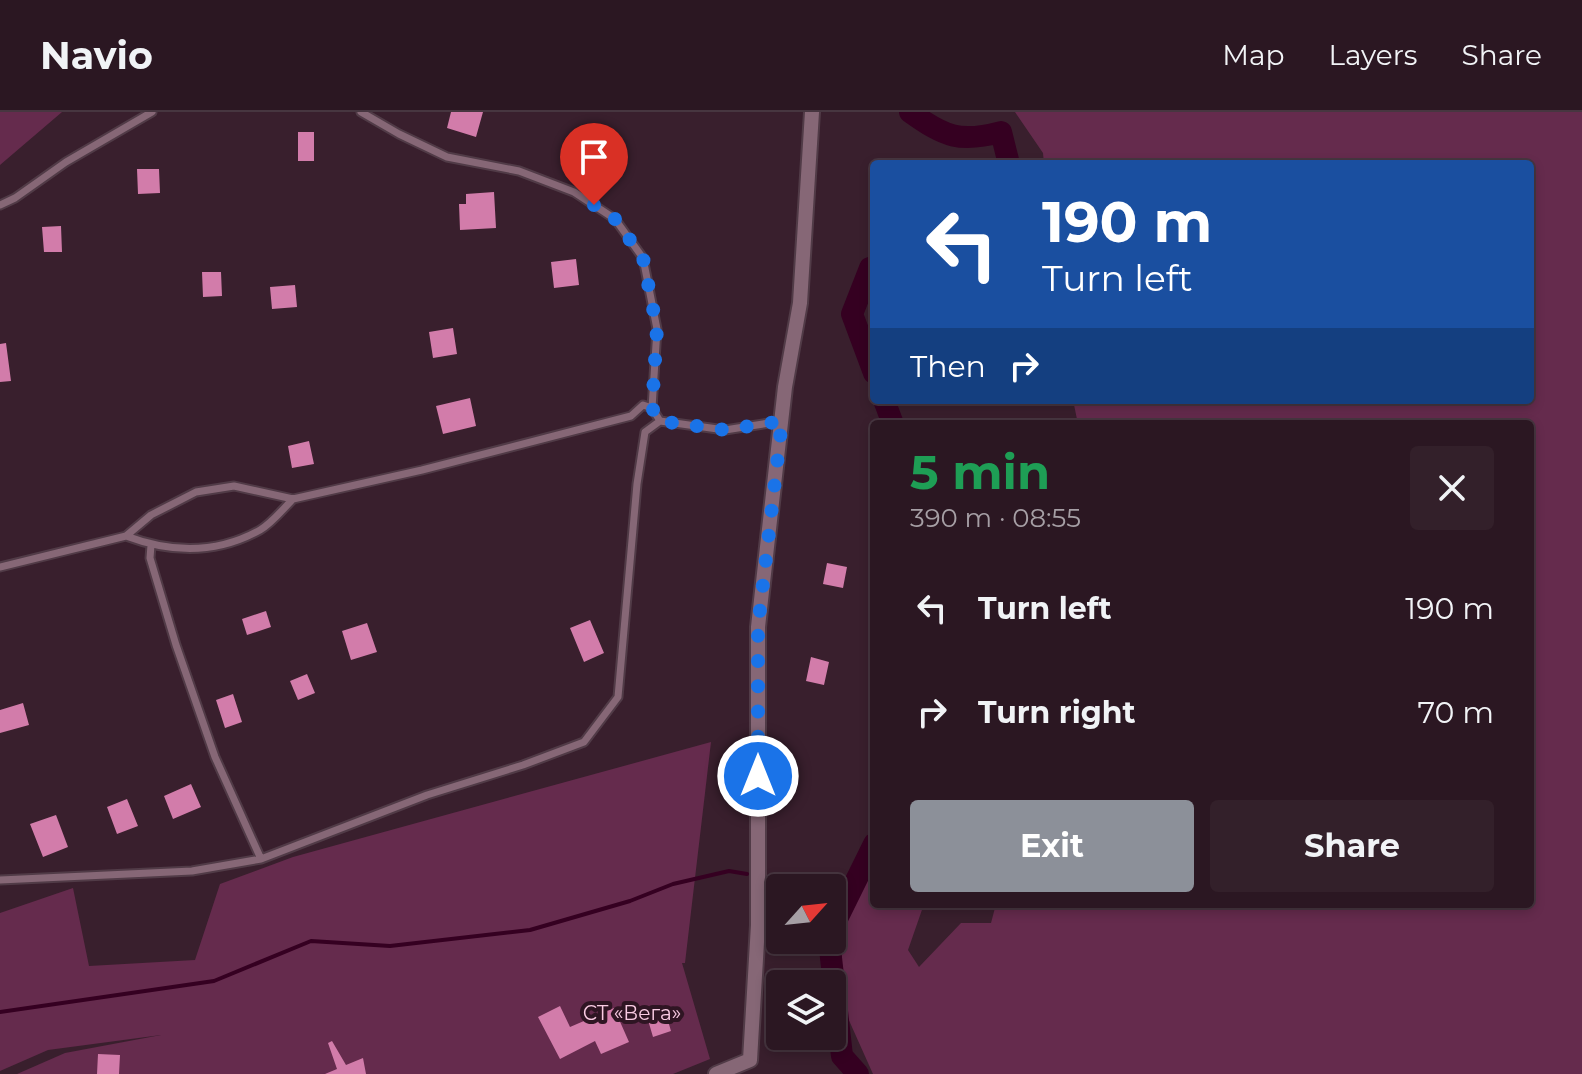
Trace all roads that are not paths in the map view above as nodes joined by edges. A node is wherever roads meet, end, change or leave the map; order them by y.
1 (152, 112) edge
2 (361, 112) edge
3 (812, 112) edge
4 (0, 205) edge
5 (652, 408) junction
6 (660, 421) junction
7 (782, 421) junction
8 (293, 499) junction
9 (126, 536) junction
10 (151, 545) junction
11 (0, 567) edge
12 (261, 859) junction
13 (0, 880) edge
14 (750, 1067) edge
15 (716, 1074) edge

1 - 4 lane
2 - 5 lane
3 - 7 street
5 - 6 lane
5 - 8 lane
6 - 7 lane
6 - 12 lane
7 - 14 street
8 - 9 lane
8 - 10 lane
9 - 10 lane
9 - 11 lane
10 - 12 lane
12 - 13 lane
14 - 15 street

